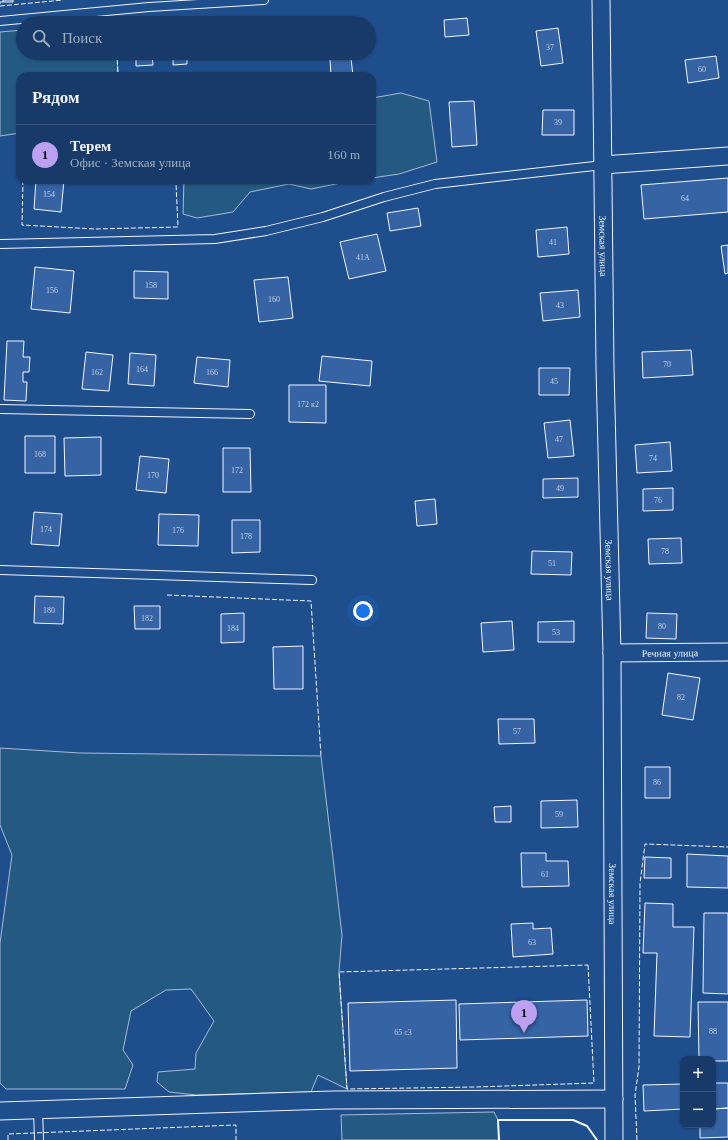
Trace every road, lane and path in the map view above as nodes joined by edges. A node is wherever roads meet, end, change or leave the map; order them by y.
1 (264, 0) edge
2 (601, 0) edge
3 (53, 16) edge
4 (16, 19) edge
5 (0, 21) edge
6 (728, 156) edge
7 (603, 165) junction
8 (0, 244) edge
9 (0, 409) edge
10 (250, 414) dead end
11 (0, 570) edge
12 (312, 580) dead end
13 (728, 652) edge
14 (612, 653) junction
15 (614, 1099) junction
16 (38, 1109) junction
17 (0, 1111) edge
18 (39, 1140) edge
19 (614, 1140) edge

1 - 3 lane
2 - 7 street, Земская улица
4 - 5 lane
6 - 7 street
7 - 8 lane
7 - 14 street, Земская улица
9 - 10 lane
11 - 12 lane
13 - 14 street, Речная улица
14 - 15 street, Земская улица
15 - 16 street
15 - 19 street, Земская улица
16 - 17 street
16 - 18 lane

